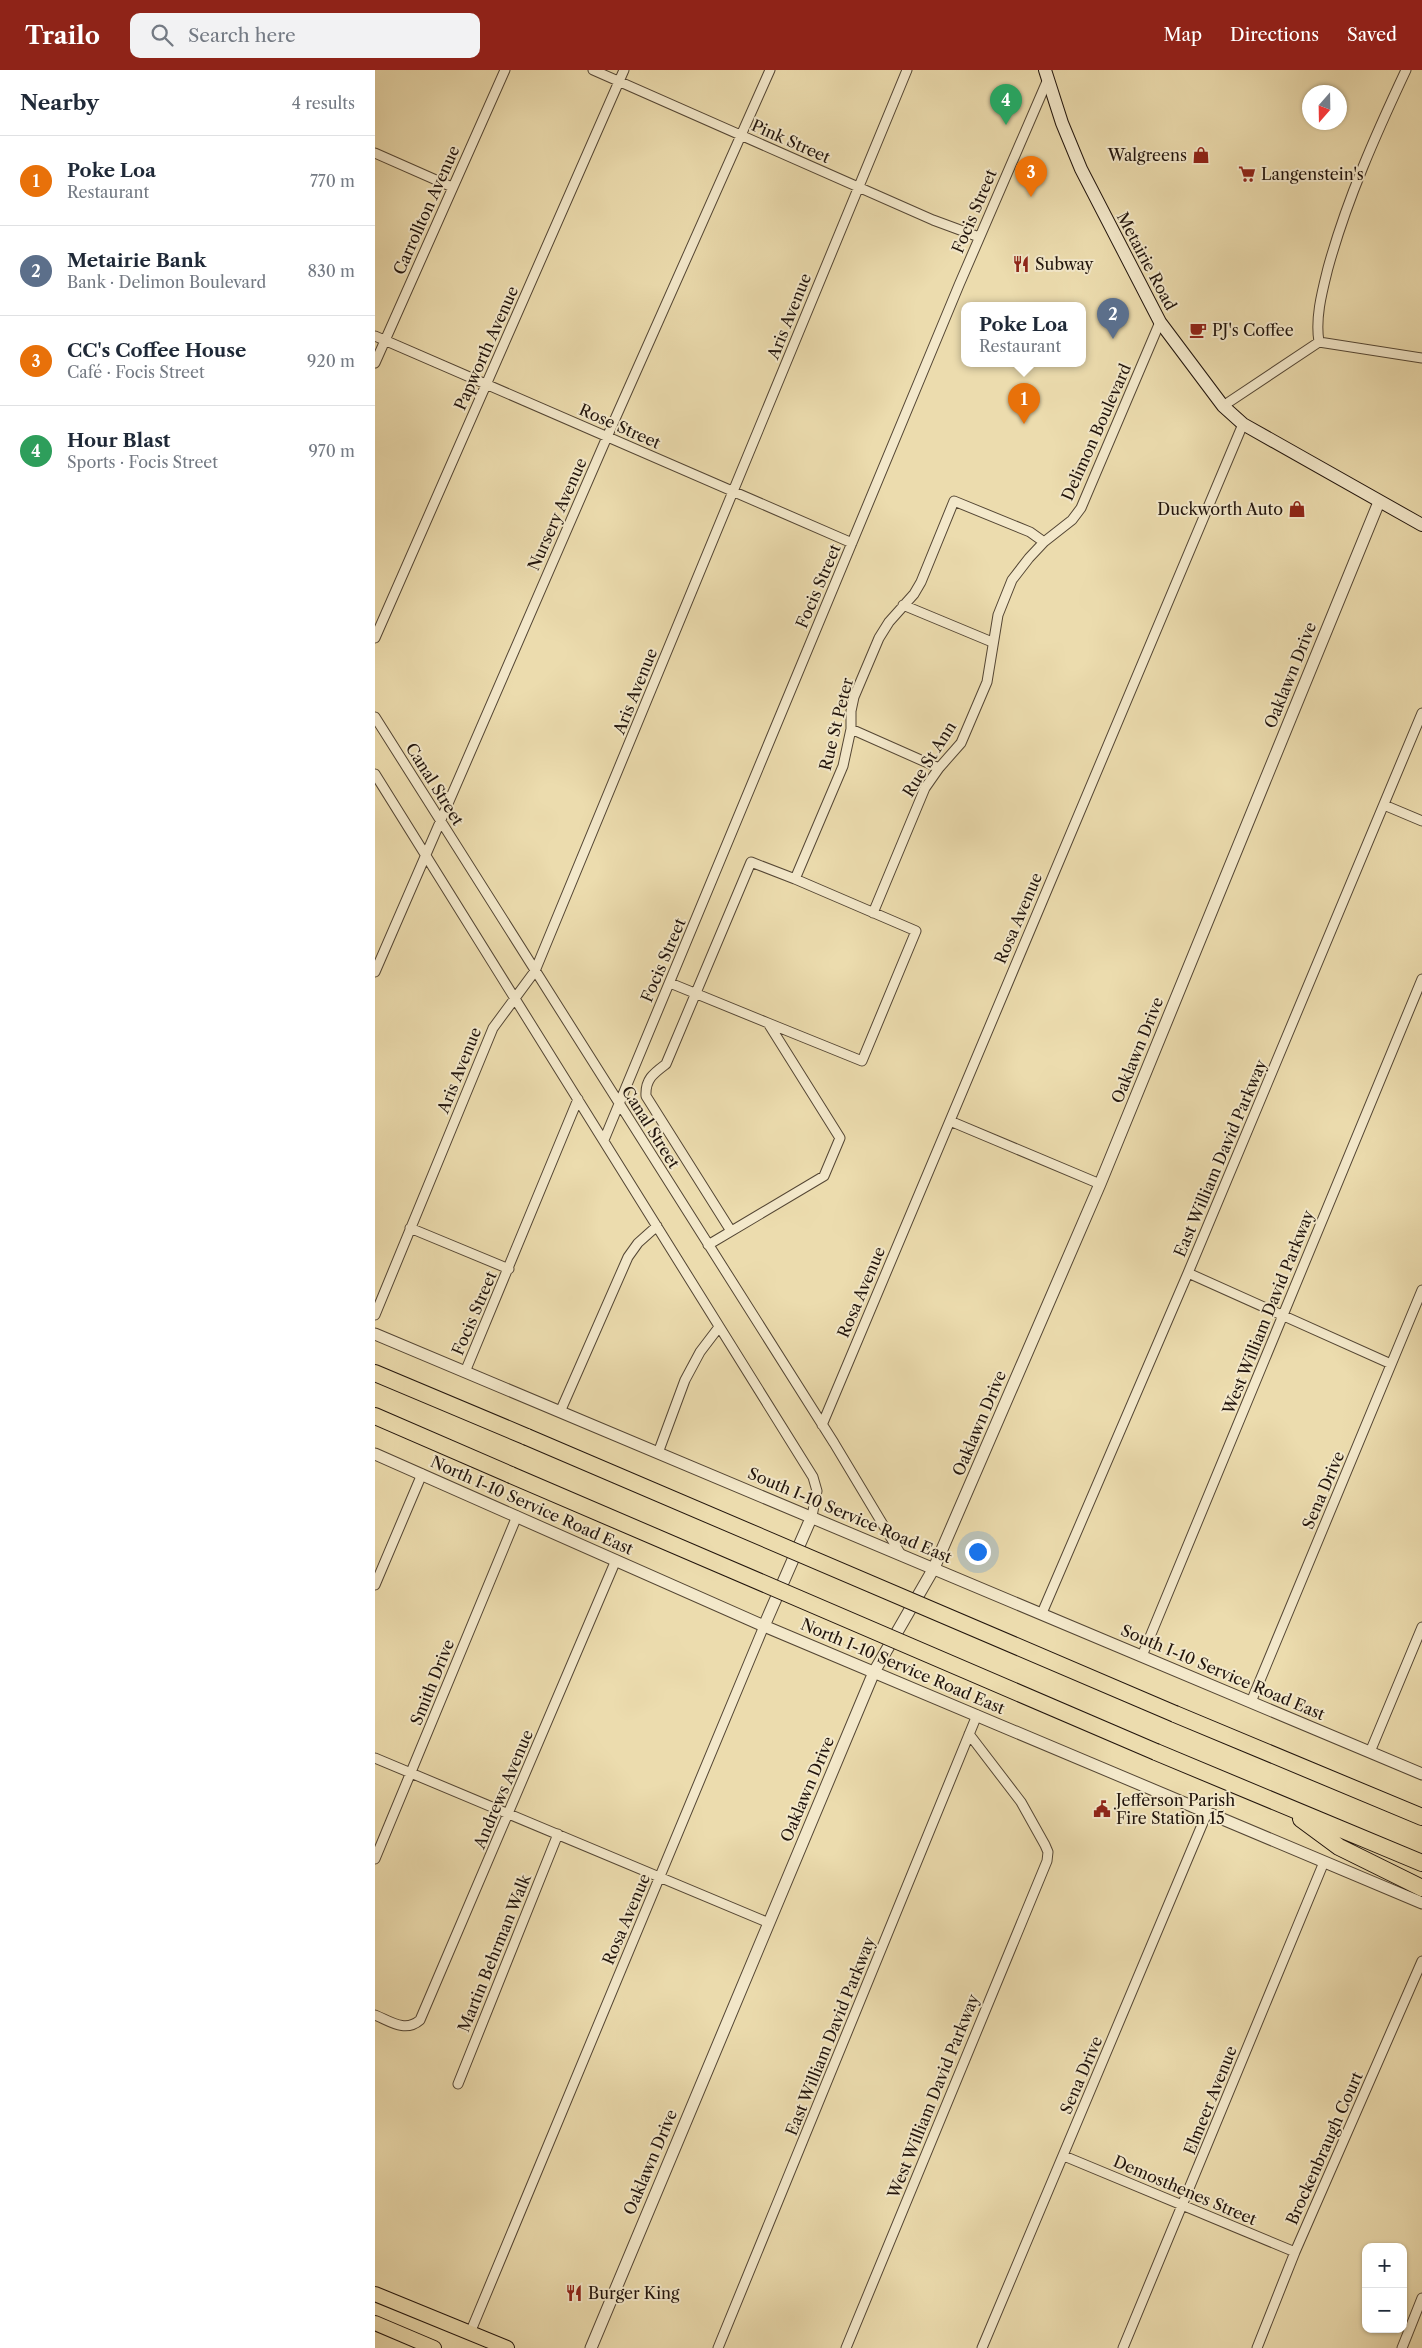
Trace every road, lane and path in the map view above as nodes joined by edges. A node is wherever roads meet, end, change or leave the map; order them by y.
1 (505, 70) edge
2 (593, 70) edge
3 (624, 70) edge
4 (770, 70) edge
5 (907, 70) edge
6 (1406, 70) edge
7 (1046, 75) edge
8 (619, 82) junction
9 (740, 135) junction
10 (375, 153) edge
11 (452, 187) junction
12 (858, 187) junction
13 (979, 238) junction
14 (1160, 322) junction
15 (375, 336) edge
16 (385, 340) junction
17 (1319, 342) junction
18 (1422, 358) edge
19 (375, 363) edge
20 (487, 384) junction
21 (1223, 406) junction
22 (1243, 424) junction
23 (607, 437) junction
24 (733, 491) junction
25 (1379, 502) junction
26 (1422, 525) edge
27 (1044, 542) junction
28 (852, 543) junction
29 (903, 605) junction
30 (375, 638) edge
31 (992, 642) junction
32 (1422, 713) edge
33 (375, 717) edge
34 (851, 729) junction
35 (939, 768) junction
36 (375, 774) edge
37 (1384, 805) junction
38 (440, 820) junction
39 (1422, 821) edge
40 (425, 854) junction
41 (795, 879) junction
42 (873, 913) junction
43 (535, 971) junction
44 (375, 972) edge
45 (1422, 979) edge
46 (670, 983) junction
47 (696, 993) junction
48 (515, 997) junction
49 (768, 1023) junction
50 (578, 1099) junction
51 (619, 1104) junction
52 (950, 1121) junction
53 (604, 1140) junction
54 (1100, 1184) junction
55 (657, 1226) junction
56 (410, 1228) junction
57 (731, 1231) junction
58 (708, 1244) junction
59 (509, 1269) junction
60 (1188, 1273) junction
61 (1422, 1290) edge
62 (375, 1315) edge
63 (1283, 1316) junction
64 (719, 1327) junction
65 (375, 1334) edge
66 (1391, 1364) junction
67 (465, 1372) junction
68 (375, 1373) edge
69 (560, 1412) junction
70 (375, 1416) edge
71 (822, 1425) junction
72 (658, 1453) junction
73 (375, 1454) edge
74 (422, 1474) junction
75 (517, 1516) junction
76 (812, 1516) junction
77 (900, 1553) junction
78 (616, 1560) junction
79 (934, 1568) junction
80 (375, 1585) edge
81 (1042, 1613) junction
82 (764, 1626) junction
83 (1422, 1627) edge
84 (1142, 1656) junction
85 (874, 1672) junction
86 (1251, 1702) junction
87 (977, 1715) junction
88 (969, 1734) junction
89 (1370, 1752) junction
90 (375, 1758) edge
91 (411, 1772) junction
92 (1422, 1774) edge
93 (1279, 1803) junction
94 (1207, 1812) junction
95 (509, 1813) junction
96 (1422, 1817) edge
97 (558, 1834) junction
98 (375, 1859) edge
99 (1324, 1862) junction
100 (1422, 1863) edge
101 (661, 1877) junction
102 (1422, 1888) edge
103 (1422, 1903) edge
104 (769, 1923) junction
105 (1422, 1961) edge
106 (375, 2015) edge
107 (458, 2084) dead end
108 (1064, 2156) junction
109 (1183, 2206) junction
110 (1295, 2252) junction
111 (375, 2294) edge
112 (1421, 2303) edge
113 (375, 2323) edge
114 (470, 2333) junction
115 (434, 2348) edge
116 (507, 2348) edge
117 (591, 2348) edge
118 (717, 2348) edge
119 (846, 2348) edge
120 (982, 2348) edge
121 (1123, 2348) edge
122 (1257, 2348) edge
123 (1402, 2348) edge

1 - 11 street, Carrollton Avenue
2 - 8 street, Pink Street
3 - 8 street, Papworth Avenue
4 - 9 street, Nursery Avenue
5 - 12 street, Aris Avenue
6 - 17 street
7 - 13 street, Focis Street
7 - 14 main road, Metairie Road
8 - 9 street, Pink Street
8 - 20 street, Papworth Avenue
9 - 12 street, Pink Street
9 - 23 street, Nursery Avenue
10 - 11 street
11 - 16 street, Carrollton Avenue
12 - 13 street, Pink Street
12 - 24 street, Aris Avenue
13 - 28 street, Focis Street
14 - 21 main road, Metairie Road
14 - 27 street, Delimon Boulevard
15 - 16 street, Rose Street
16 - 19 street, Carrollton Avenue
16 - 20 street, Rose Street
17 - 18 street
17 - 21 street
20 - 23 street, Rose Street
20 - 30 street, Papworth Avenue
21 - 22 main road, Metairie Road
22 - 25 main road, Metairie Road
22 - 52 street, Rosa Avenue
23 - 24 street, Rose Street
23 - 38 street, Nursery Avenue
24 - 28 street, Rose Street
24 - 43 street, Aris Avenue
25 - 26 main road, Metairie Road
25 - 54 street, Oaklawn Drive
27 - 29 street, Rue St Peter
27 - 31 street, Rue St Ann
28 - 46 street, Focis Street
29 - 31 street
29 - 34 street, Rue St Peter
31 - 35 street, Rue St Ann
32 - 37 street, East William David Parkway
33 - 38 street, Canal Street
34 - 35 street
34 - 41 street, Rue St Peter
35 - 42 street, Rue St Ann
36 - 40 street
37 - 39 street
37 - 60 street, East William David Parkway
38 - 40 street, Nursery Avenue
38 - 43 street, Canal Street
40 - 44 street, Nursery Avenue
40 - 48 street
41 - 42 street
41 - 47 street
42 - 49 street
43 - 48 street, Aris Avenue
43 - 51 street, Canal Street
45 - 63 street, West William David Parkway
46 - 47 street
46 - 51 street, Focis Street
47 - 49 street
47 - 57 street
48 - 50 street
48 - 56 street, Aris Avenue
49 - 57 street
50 - 53 street
50 - 59 street, Focis Street
51 - 53 street, Focis Street
51 - 58 street, Canal Street
52 - 54 street
52 - 71 street, Rosa Avenue
53 - 55 street
54 - 79 street, Oaklawn Drive
55 - 64 street
55 - 69 street
56 - 59 street
56 - 62 street, Aris Avenue
57 - 58 street
58 - 71 street, Canal Street
59 - 67 street, Focis Street
60 - 63 street
60 - 81 street, East William David Parkway
61 - 66 street, Sena Drive
63 - 66 street
63 - 84 street, West William David Parkway
64 - 72 street
64 - 76 street
65 - 67 street, South I-10 Service Road East
66 - 86 street, Sena Drive
67 - 69 street, South I-10 Service Road East
68 - 96 highway, bridge
69 - 72 street, South I-10 Service Road East
70 - 93 highway, bridge
71 - 77 street, Canal Street
72 - 76 street, South I-10 Service Road East
73 - 74 street, North I-10 Service Road East
74 - 75 street, North I-10 Service Road East
74 - 80 street
75 - 78 street, North I-10 Service Road East
75 - 91 street, Smith Drive
76 - 77 street, South I-10 Service Road East
76 - 82 street, Rosa Avenue
77 - 79 street, South I-10 Service Road East
78 - 82 street, North I-10 Service Road East
78 - 95 street, Andrews Avenue
79 - 81 street, South I-10 Service Road East
79 - 85 street, Oaklawn Drive
81 - 84 street, South I-10 Service Road East
82 - 85 street, North I-10 Service Road East
82 - 101 street, Rosa Avenue
83 - 89 street
84 - 86 street, South I-10 Service Road East
85 - 87 street, North I-10 Service Road East
85 - 104 street, Oaklawn Drive
86 - 89 street, South I-10 Service Road East
87 - 88 street
87 - 94 street, North I-10 Service Road East
88 - 118 street, East William David Parkway
88 - 119 street, West William David Parkway
89 - 92 street, South I-10 Service Road East
90 - 91 street
91 - 95 street
91 - 98 street, Smith Drive
93 - 100 highway
93 - 102 highway
94 - 99 street, North I-10 Service Road East
94 - 108 street, Sena Drive
95 - 97 street
95 - 106 street, Andrews Avenue
97 - 101 street
97 - 107 street, Martin Behrman Walk
99 - 103 street, North I-10 Service Road East
99 - 109 street, Elmeer Avenue
101 - 104 street
101 - 114 street, Rosa Avenue
104 - 117 street, Oaklawn Drive
105 - 110 street, Brockenbraugh Court
108 - 109 street, Demosthenes Street
108 - 120 street, Sena Drive
109 - 110 street, Demosthenes Street
109 - 121 street, Elmeer Avenue
110 - 122 street, Brockenbraugh Court
111 - 114 main road
112 - 123 street
113 - 115 main road
114 - 116 main road

